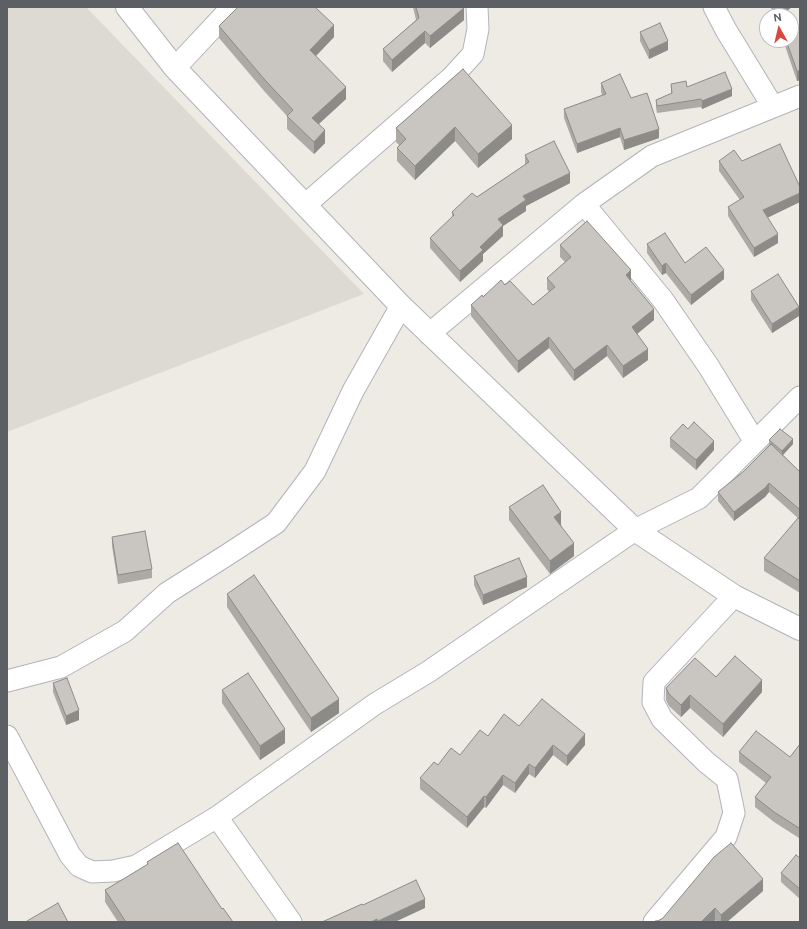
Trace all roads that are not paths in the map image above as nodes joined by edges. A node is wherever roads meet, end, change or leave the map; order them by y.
1 (128, 7) edge
2 (232, 7) edge
3 (477, 7) edge
4 (714, 7) edge
5 (175, 68) junction
6 (799, 101) edge
7 (772, 107) junction
8 (584, 204) junction
9 (305, 205) junction
10 (401, 306) junction
11 (429, 334) junction
12 (800, 396) edge
13 (755, 442) junction
14 (635, 530) junction
15 (734, 596) junction
16 (800, 629) edge
17 (7, 681) edge
18 (7, 736) edge
19 (217, 817) junction
20 (291, 922) edge
21 (654, 922) edge

1 - 5 street
2 - 5 street
3 - 9 street
4 - 7 street
5 - 9 street
6 - 7 street
7 - 8 street
8 - 11 street
8 - 13 street
9 - 10 street
10 - 11 street
10 - 17 street
11 - 14 street
12 - 13 street
13 - 14 street
14 - 15 street
14 - 19 street
15 - 16 street
15 - 21 street
18 - 19 street
19 - 20 street

